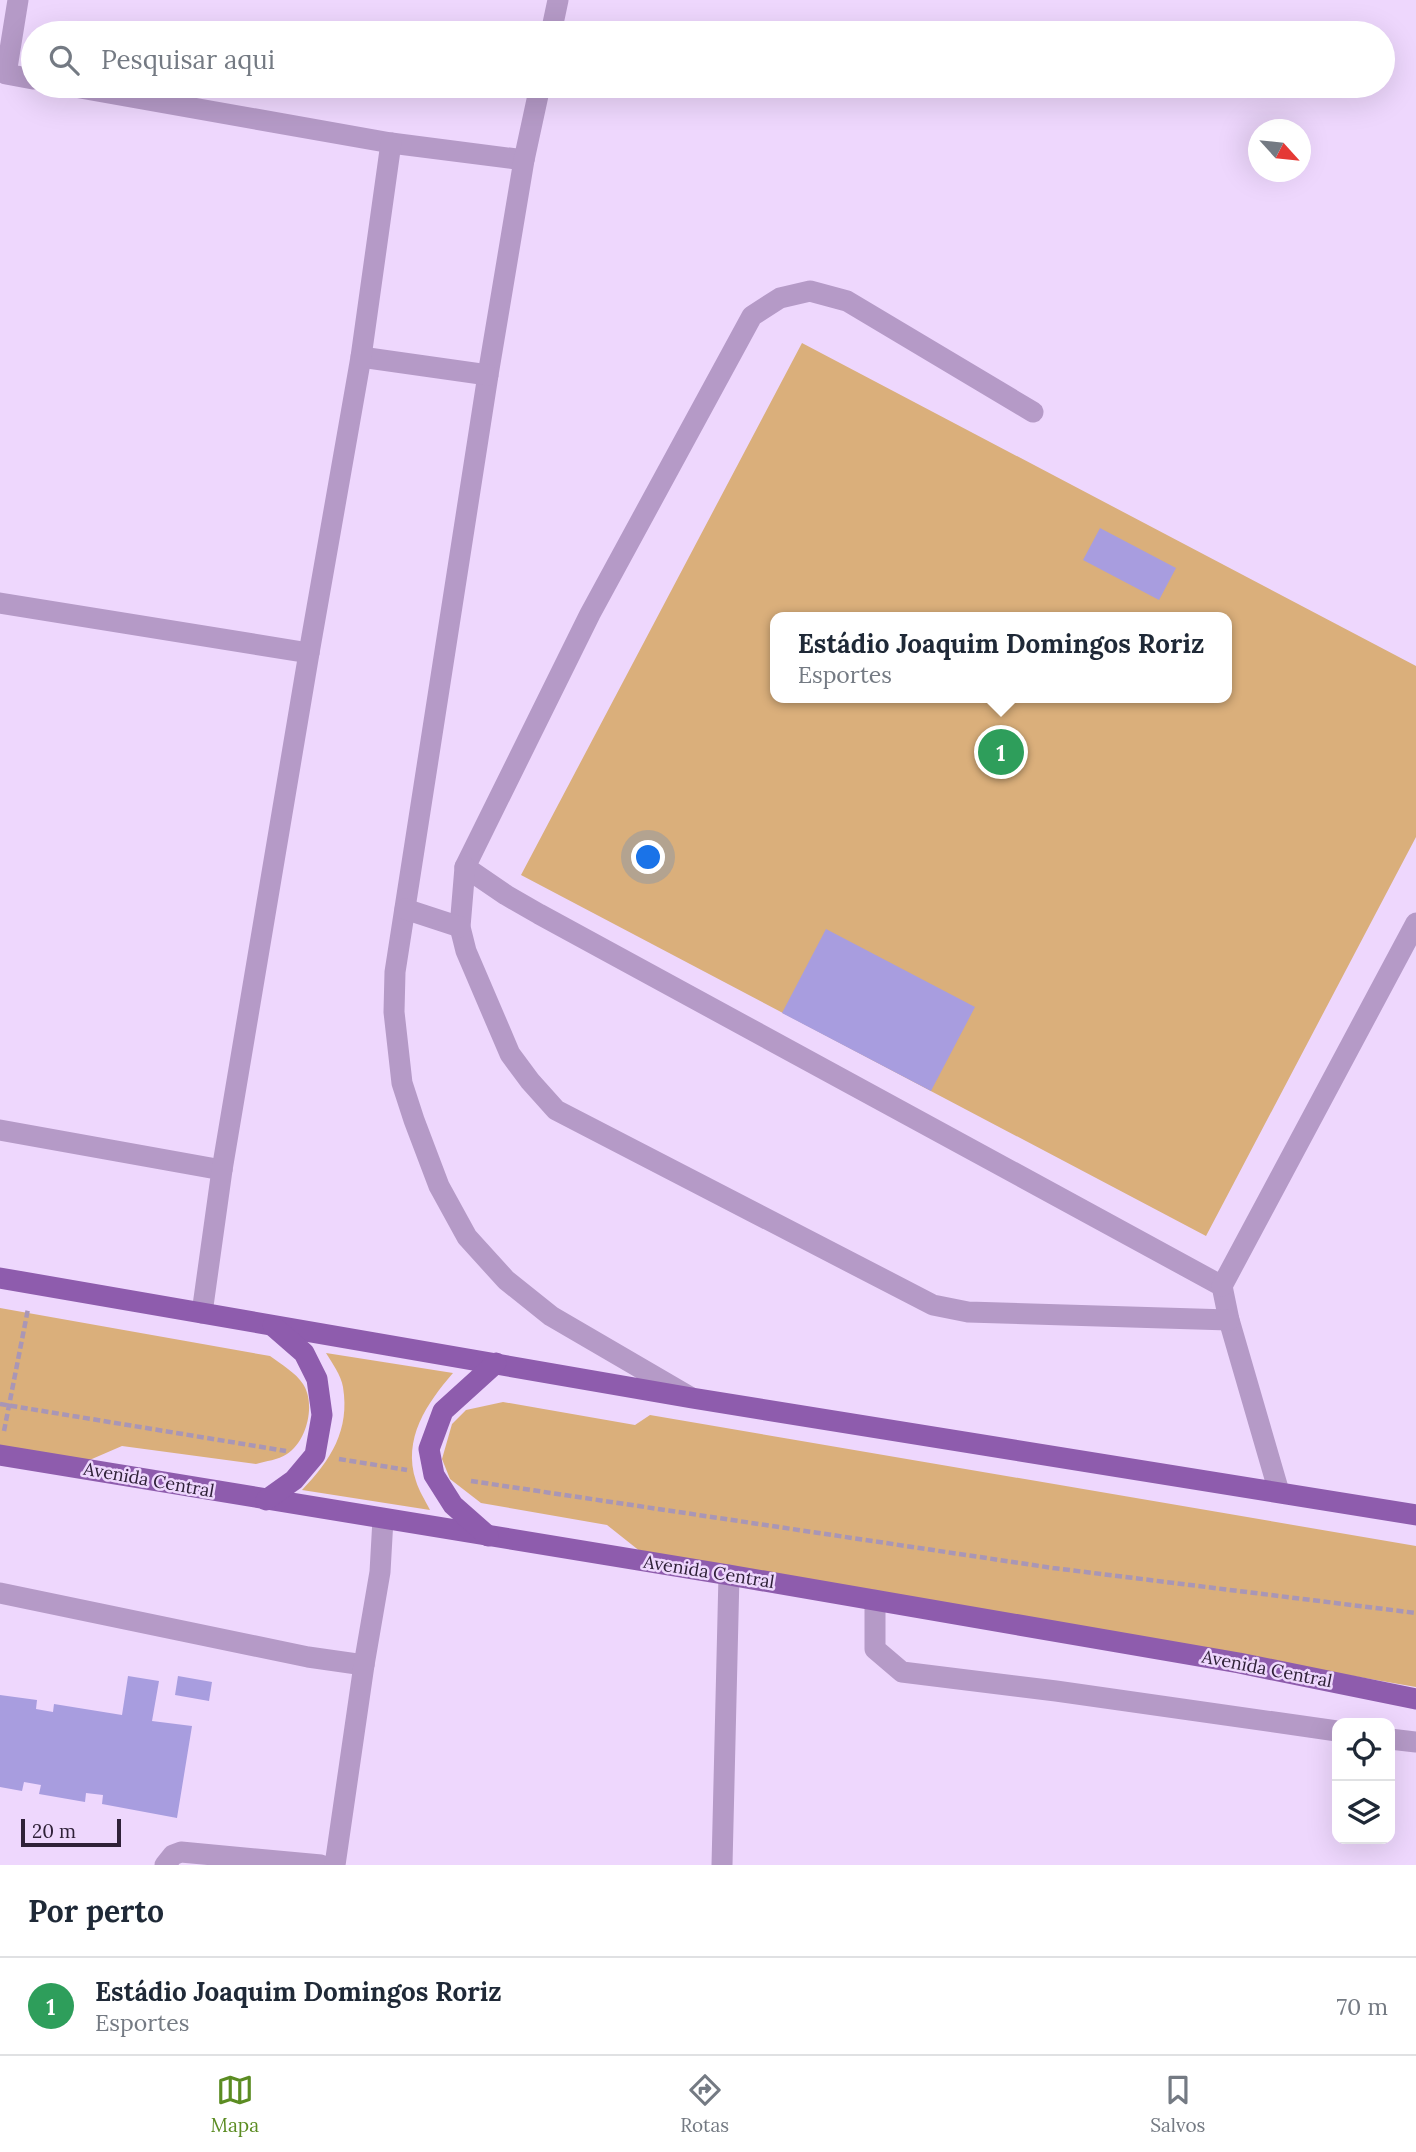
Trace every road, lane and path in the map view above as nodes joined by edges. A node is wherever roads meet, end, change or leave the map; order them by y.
1 (18, 0) edge
2 (558, 0) edge
3 (554, 21) edge
4 (3, 74) edge
5 (21, 77) edge
6 (137, 98) edge
7 (537, 98) edge
8 (391, 143) junction
9 (524, 160) junction
10 (361, 357) junction
11 (488, 375) junction
12 (1033, 411) dead end
13 (0, 603) edge
14 (309, 653) junction
15 (466, 867) junction
16 (405, 909) junction
17 (1416, 923) edge
18 (460, 927) junction
19 (0, 1130) edge
20 (222, 1170) junction
21 (0, 1278) edge
22 (32, 1284) junction
23 (1222, 1286) junction
24 (202, 1314) junction
25 (1229, 1321) junction
26 (273, 1326) junction
27 (496, 1363) junction
28 (692, 1398) junction
29 (0, 1404) edge
30 (8, 1406) junction
31 (0, 1455) edge
32 (315, 1455) junction
33 (433, 1475) junction
34 (1279, 1492) junction
35 (266, 1500) junction
36 (1416, 1516) edge
37 (383, 1519) junction
38 (488, 1536) junction
39 (729, 1576) junction
40 (0, 1593) edge
41 (875, 1601) junction
42 (1416, 1613) edge
43 (364, 1665) junction
44 (1416, 1699) edge
45 (1332, 1730) edge
46 (1395, 1740) edge
47 (1416, 1742) edge
48 (224, 1861) edge
49 (165, 1865) edge
50 (321, 1865) edge
51 (335, 1865) edge
52 (722, 1865) edge

1 - 4 street
2 - 3 street
4 - 5 street
6 - 8 street
7 - 9 street
8 - 9 street
8 - 10 street
9 - 11 street
10 - 11 street
10 - 14 street
11 - 16 street
12 - 15 street
13 - 14 street
14 - 20 street
15 - 18 street
15 - 23 street
16 - 18 street
16 - 28 street
17 - 23 street
18 - 25 street
19 - 20 street
20 - 24 street
21 - 22 main road
22 - 24 main road
22 - 30 path
23 - 25 street
24 - 26 main road
25 - 34 street
26 - 27 main road
26 - 32 main road
27 - 28 main road
27 - 33 main road
28 - 34 main road
29 - 30 path
30 - 31 path
30 - 32 path
31 - 35 main road, Avenida Central
32 - 33 path
32 - 35 main road
33 - 38 main road
33 - 42 path
34 - 36 main road
35 - 37 main road, Avenida Central
37 - 38 main road, Avenida Central
37 - 43 street
38 - 39 main road, Avenida Central
39 - 41 main road, Avenida Central
39 - 52 street
40 - 43 street
41 - 44 main road, Avenida Central
41 - 45 street
43 - 51 street
46 - 47 street
48 - 49 street
48 - 50 street

